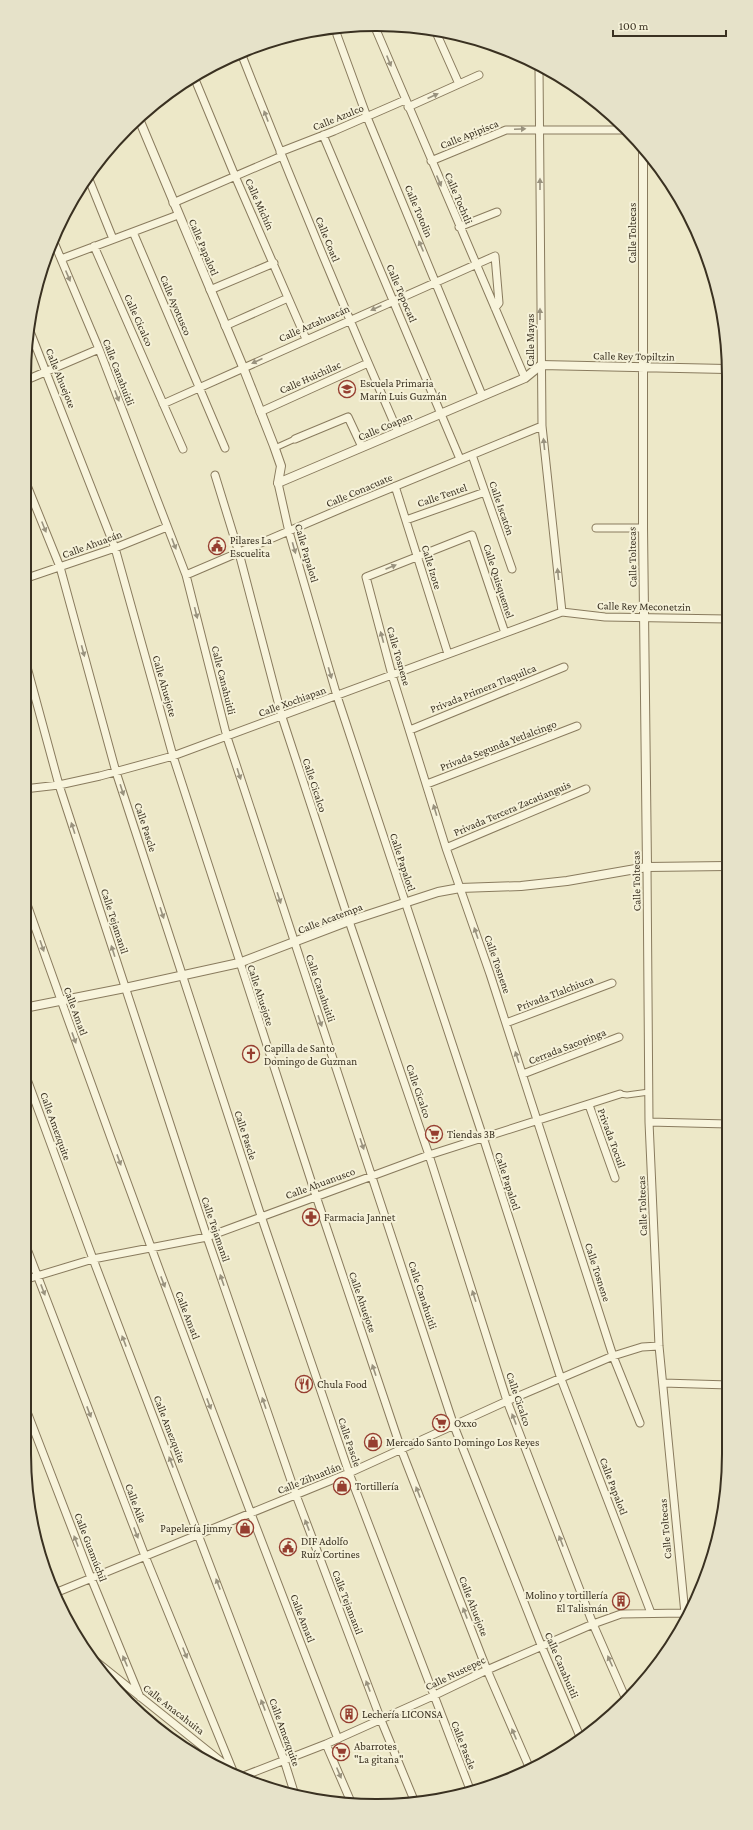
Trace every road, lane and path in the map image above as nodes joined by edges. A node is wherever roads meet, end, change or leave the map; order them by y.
1 (376, 31) edge
2 (337, 35) dead end
3 (438, 37) edge
4 (244, 57) edge
5 (539, 72) edge
6 (479, 75) dead end
7 (196, 82) edge
8 (459, 84) junction
9 (406, 104) junction
10 (367, 117) junction
11 (141, 124) edge
12 (539, 129) junction
13 (619, 130) edge
14 (323, 135) junction
15 (281, 154) junction
16 (643, 157) edge
17 (431, 161) junction
18 (235, 176) junction
19 (90, 183) edge
20 (173, 203) junction
21 (497, 212) dead end
22 (178, 215) junction
23 (459, 227) junction
24 (133, 232) junction
25 (113, 239) junction
26 (94, 246) junction
27 (56, 247) edge
28 (61, 259) junction
29 (274, 263) junction
30 (475, 265) junction
31 (436, 282) junction
32 (210, 290) junction
33 (288, 298) junction
34 (393, 301) junction
35 (494, 308) junction
36 (349, 320) junction
37 (226, 326) junction
38 (33, 339) edge
39 (306, 339) junction
40 (98, 349) junction
41 (368, 363) junction
42 (541, 365) junction
43 (243, 367) junction
44 (643, 367) junction
45 (722, 369) edge
46 (47, 372) junction
47 (31, 378) edge
48 (525, 378) junction
49 (199, 388) junction
50 (482, 396) junction
51 (163, 404) junction
52 (260, 412) junction
53 (441, 413) junction
54 (542, 426) junction
55 (398, 432) junction
56 (295, 440) joint
57 (362, 447) junction
58 (225, 448) dead end
59 (274, 448) junction
60 (183, 449) dead end
61 (472, 455) junction
62 (460, 459) junction
63 (215, 475) dead end
64 (278, 483) junction
65 (396, 486) junction
66 (485, 492) junction
67 (31, 495) edge
68 (406, 520) junction
69 (167, 527) junction
70 (596, 528) dead end
71 (643, 528) junction
72 (289, 532) junction
73 (115, 548) junction
74 (239, 553) junction
75 (417, 556) junction
76 (60, 567) junction
77 (512, 569) dead end
78 (186, 575) junction
79 (31, 577) edge
80 (562, 612) junction
81 (644, 618) junction
82 (722, 619) edge
83 (505, 633) junction
84 (448, 654) junction
85 (564, 667) dead end
86 (392, 675) junction
87 (31, 682) edge
88 (337, 696) junction
89 (282, 717) junction
90 (577, 726) dead end
91 (410, 730) junction
92 (227, 737) junction
93 (173, 756) junction
94 (116, 772) junction
95 (427, 784) junction
96 (59, 785) junction
97 (31, 788) edge
98 (586, 789) dead end
99 (446, 848) junction
100 (722, 866) edge
101 (647, 867) junction
102 (460, 888) junction
103 (404, 902) junction
104 (31, 916) edge
105 (349, 921) junction
106 (294, 943) junction
107 (239, 963) junction
108 (182, 976) junction
109 (612, 983) dead end
110 (125, 988) junction
111 (61, 1001) junction
112 (31, 1007) edge
113 (506, 1023) junction
114 (619, 1037) dead end
115 (523, 1074) junction
116 (31, 1091) edge
117 (649, 1092) junction
118 (620, 1094) joint
119 (589, 1105) junction
120 (537, 1121) junction
121 (649, 1122) junction
122 (722, 1124) edge
123 (483, 1137) junction
124 (429, 1155) junction
125 (373, 1177) junction
126 (615, 1178) dead end
127 (316, 1196) junction
128 (261, 1216) junction
129 (207, 1237) junction
130 (151, 1249) junction
131 (93, 1259) junction
132 (31, 1260) edge
133 (37, 1276) junction
134 (31, 1278) edge
135 (659, 1346) junction
136 (613, 1356) junction
137 (560, 1379) junction
138 (663, 1383) junction
139 (722, 1386) edge
140 (507, 1401) junction
141 (31, 1422) edge
142 (640, 1423) dead end
143 (454, 1426) junction
144 (401, 1449) junction
145 (349, 1473) junction
146 (296, 1495) junction
147 (250, 1513) junction
148 (199, 1534) junction
149 (145, 1556) junction
150 (91, 1578) junction
151 (60, 1591) edge
152 (684, 1611) edge
153 (651, 1613) junction
154 (682, 1614) edge
155 (593, 1624) junction
156 (541, 1645) junction
157 (486, 1670) junction
158 (111, 1674) edge
159 (624, 1695) edge
160 (433, 1696) junction
161 (140, 1697) junction
162 (381, 1720) junction
163 (578, 1734) edge
164 (338, 1739) junction
165 (326, 1744) junction
166 (284, 1760) junction
167 (221, 1762) edge
168 (528, 1764) edge
169 (231, 1767) edge
170 (248, 1774) edge
171 (468, 1786) edge
172 (293, 1788) edge
173 (413, 1797) edge
174 (349, 1798) edge

1 -> 9 street, Calle Tochtli
2 - 10 street, Calle Totolin
3 - 8 street
15 -> 4 street, Calle Coatl
5 - 12 street, Calle Mayas
6 - 8 street, Calle Azulco
7 - 18 street, Calle Michín
9 -> 8 street, Calle Azulco
9 - 10 street, Calle Azulco
9 - 17 street, Calle Tochtli
10 - 14 street, Calle Azulco
31 -> 10 street, Calle Totolin
11 - 20 street, Calle Papalotl
12 - 13 street, Calle Apipisca
17 -> 12 street, Calle Apipisca
42 -> 12 street, Calle Mayas
14 - 15 street, Calle Azulco
14 - 34 street, Calle Tepocatl
15 - 18 street, Calle Azulco
15 - 36 street, Calle Coatl
16 - 44 street, Calle Toltecas
17 -> 23 street, Calle Tochtli
18 - 20 street, Calle Azulco
18 - 29 street, Calle Michín
19 - 25 street
20 - 22 street, Calle Papalotl
21 - 23 street
22 - 24 street
22 - 32 street, Calle Papalotl
23 - 30 street, Calle Tochtli
24 - 25 street
24 - 49 street, Calle Ayotusco
25 - 26 street
26 - 28 street
26 - 51 street, Calle Cicalco
27 - 28 street, Calle Canahuitli
28 -> 40 street, Calle Canahuitli
29 - 32 street
29 - 33 street, Calle Michín
30 - 31 street, Calle Aztahuacán
30 - 35 street, Calle Tochtli
30 - 35 street, Calle Aztahuacán
31 - 34 street, Calle Aztahuacán
31 - 50 street, Calle Totolin
32 - 37 street, Calle Papalotl
33 - 37 street
33 - 39 street, Calle Michín
34 -> 36 street, Calle Aztahuacán
34 - 53 street, Calle Tepocatl
35 - 48 street, Calle Tochtli
36 - 39 street, Calle Aztahuacán
36 - 41 street, Calle Coatl
37 - 43 street, Calle Papalotl
38 - 46 street, Calle Ahuejote
39 -> 43 street, Calle Aztahuacán
40 - 46 street
40 -> 69 street, Calle Canahuitli
41 - 52 street, Calle Huichilac
41 - 55 street, Calle Coatl
42 - 44 street, Calle Rey Topiltzin
42 - 48 street, Calle Coapan
42 - 54 street, Calle Mayas
43 - 49 street, Calle Aztahuacán
43 - 52 street, Calle Papalotl
44 - 45 street, Calle Rey Topiltzin
44 - 71 street, Calle Toltecas
46 - 47 street
46 - 73 street, Calle Ahuejote
48 - 50 street, Calle Coapan
49 - 51 street, Calle Aztahuacán
49 - 58 street, Calle Ayotusco
50 - 53 street, Calle Coapan
51 - 60 street, Calle Cicalco
52 - 59 street, Calle Papalotl
53 - 55 street, Calle Coapan
53 - 62 street, Calle Tepocatl
54 - 61 street, Calle Conacuate
80 -> 54 street, Calle Mayas
55 - 57 street, Calle Coapan
56 - 57 street
56 - 59 street
57 - 64 street, Calle Coapan
59 - 64 street, Calle Papalotl
61 - 62 street, Calle Conacuate
61 - 66 street, Calle Iscatón
62 - 65 street, Calle Conacuate
63 - 74 street, Calle Cicalco
64 - 72 street, Calle Papalotl
65 - 68 street, Calle Izote
65 - 72 street, Calle Conacuate
66 - 68 street, Calle Tentel
66 - 77 street, Calle Iscatón
67 -> 76 street, Calle Pascle
68 - 75 street, Calle Izote
69 - 73 street, Calle Ahuacán
69 -> 78 street, Calle Canahuitli
70 - 71 street
71 - 81 street, Calle Toltecas
72 - 74 street, Calle Conacuate
72 -> 88 street, Calle Papalotl
73 - 76 street, Calle Ahuacán
73 - 93 street, Calle Ahuejote
74 - 78 street, Calle Conacuate
74 - 89 street, Calle Cicalco
75 - 83 street, Calle Quisquemel
75 - 84 street, Calle Izote
86 -> 75 street, Calle Tosnene
76 - 79 street, Calle Ahuacán
76 -> 94 street, Calle Pascle
78 -> 92 street, Calle Canahuitli
80 - 81 street, Calle Rey Meconetzin
80 - 83 street, Calle Xochiapan
81 - 82 street, Calle Rey Meconetzin
81 - 101 street, Calle Toltecas
83 - 84 street, Calle Xochiapan
84 - 86 street, Calle Xochiapan
85 - 91 street, Privada Primera Tlaquilca
86 - 88 street, Calle Xochiapan
86 - 91 street, Calle Tosnene
87 - 96 street, Calle Tejamanil
88 - 89 street, Calle Xochiapan
88 - 103 street, Calle Papalotl
89 - 92 street, Calle Xochiapan
89 - 105 street, Calle Cicalco
90 - 95 street, Privada Segunda Yetlalcingo
91 - 95 street, Calle Tosnene
92 - 93 street, Calle Xochiapan
92 -> 106 street, Calle Canahuitli
93 - 94 street, Calle Xochiapan
93 - 107 street, Calle Ahuejote
94 - 96 street, Calle Xochiapan
94 -> 108 street, Calle Pascle
99 -> 95 street, Calle Tosnene
96 - 97 street, Calle Xochiapan
110 -> 96 street, Calle Tejamanil
98 - 99 street, Privada Tercera Zacatianguis
99 - 102 street, Calle Tosnene
100 - 101 street, Calle Acatempa
101 - 102 street, Calle Acatempa
101 - 117 street, Calle Toltecas
102 - 103 street, Calle Acatempa
113 -> 102 street, Calle Tosnene
103 - 105 street, Calle Acatempa
103 - 123 street, Calle Papalotl
104 -> 111 street, Calle Amatl
105 - 106 street, Calle Acatempa
105 - 124 street, Calle Cicalco
106 - 107 street, Calle Acatempa
106 -> 125 street, Calle Canahuitli
107 - 108 street, Calle Acatempa
107 - 127 street, Calle Ahuejote
108 - 110 street, Calle Acatempa
108 - 128 street, Calle Pascle
109 - 113 street, Privada Tlalchiuca
110 - 111 street, Calle Acatempa
110 - 129 street, Calle Tejamanil
111 - 112 street, Calle Acatempa
111 -> 130 street, Calle Amatl
115 -> 113 street, Calle Tosnene
114 - 115 street, Cerrada Sacopinga
115 - 120 street, Calle Tosnene
116 - 131 street, Calle Amezquite
117 - 118 street
117 - 121 street, Calle Toltecas
118 - 119 street, Calle Ahuanusco
119 - 120 street, Calle Ahuanusco
119 - 126 street, Privada Tocuil
120 - 123 street, Calle Ahuanusco
120 - 136 street, Calle Tosnene
121 - 122 street
121 - 135 street, Calle Toltecas
123 - 124 street, Calle Ahuanusco
123 - 137 street, Calle Papalotl
124 - 125 street, Calle Ahuanusco
140 -> 124 street, Calle Cicalco
125 - 127 street, Calle Ahuanusco
125 - 143 street, Calle Canahuitli
127 - 128 street, Calle Ahuanusco
144 -> 127 street, Calle Ahuejote
128 - 129 street, Calle Ahuanusco
128 - 145 street, Calle Pascle
129 - 130 street, Calle Ahuanusco
146 -> 129 street, Calle Tejamanil
130 - 131 street, Calle Ahuanusco
130 -> 147 street, Calle Amatl
131 - 133 street, Calle Ahuanusco
148 -> 131 street, Calle Amezquite
132 - 133 street, Calle Aile
133 - 134 street, Calle Ahuanusco
133 -> 149 street, Calle Aile
135 - 136 street, Calle Zihuatlán
135 - 138 street, Calle Toltecas
136 - 137 street, Calle Zihuatlán
136 - 142 street, Calle Tosnene
137 - 140 street, Calle Zihuatlán
137 - 153 street, Calle Papalotl
138 - 139 street
138 - 152 street, Calle Toltecas
140 - 143 street, Calle Zihuatlán
155 -> 140 street, Calle Cicalco
150 -> 141 street, Calle Guamúchil
143 - 144 street, Calle Zihuatlán
143 - 156 street, Calle Canahuitli
144 - 145 street, Calle Zihuatlán
157 -> 144 street, Calle Ahuejote
145 - 146 street, Calle Zihuatlán
145 - 160 street, Calle Pascle
146 - 147 street, Calle Zihuatlán
162 -> 146 street, Calle Tejamanil
147 - 148 street, Calle Zihuatlán
147 - 164 street, Calle Amatl
148 - 149 street, Calle Zihuatlán
166 -> 148 street, Calle Amezquite
149 - 150 street, Calle Zihuatlán
149 -> 169 street, Calle Aile
150 - 151 street, Calle Zihuatlán
161 -> 150 street, Calle Guamúchil
153 - 154 street, Calle Nustepec
153 - 155 street, Calle Nustepec
155 - 156 street, Calle Nustepec
159 -> 155 street, Calle Cicalco
156 - 157 street, Calle Nustepec
156 - 163 street, Calle Canahuitli
157 - 160 street, Calle Nustepec
168 -> 157 street, Calle Ahuejote
158 - 161 street, Calle Anacahuita
160 - 162 street, Calle Nustepec
160 - 171 street, Calle Pascle
161 - 167 street, Calle Anacahuita
162 - 164 street, Calle Nustepec
162 - 173 street, Calle Tejamanil
164 - 165 street, Calle Nustepec
165 - 166 street, Calle Nustepec
165 -> 174 street
166 - 170 street, Calle Nustepec
166 - 172 street, Calle Amezquite

